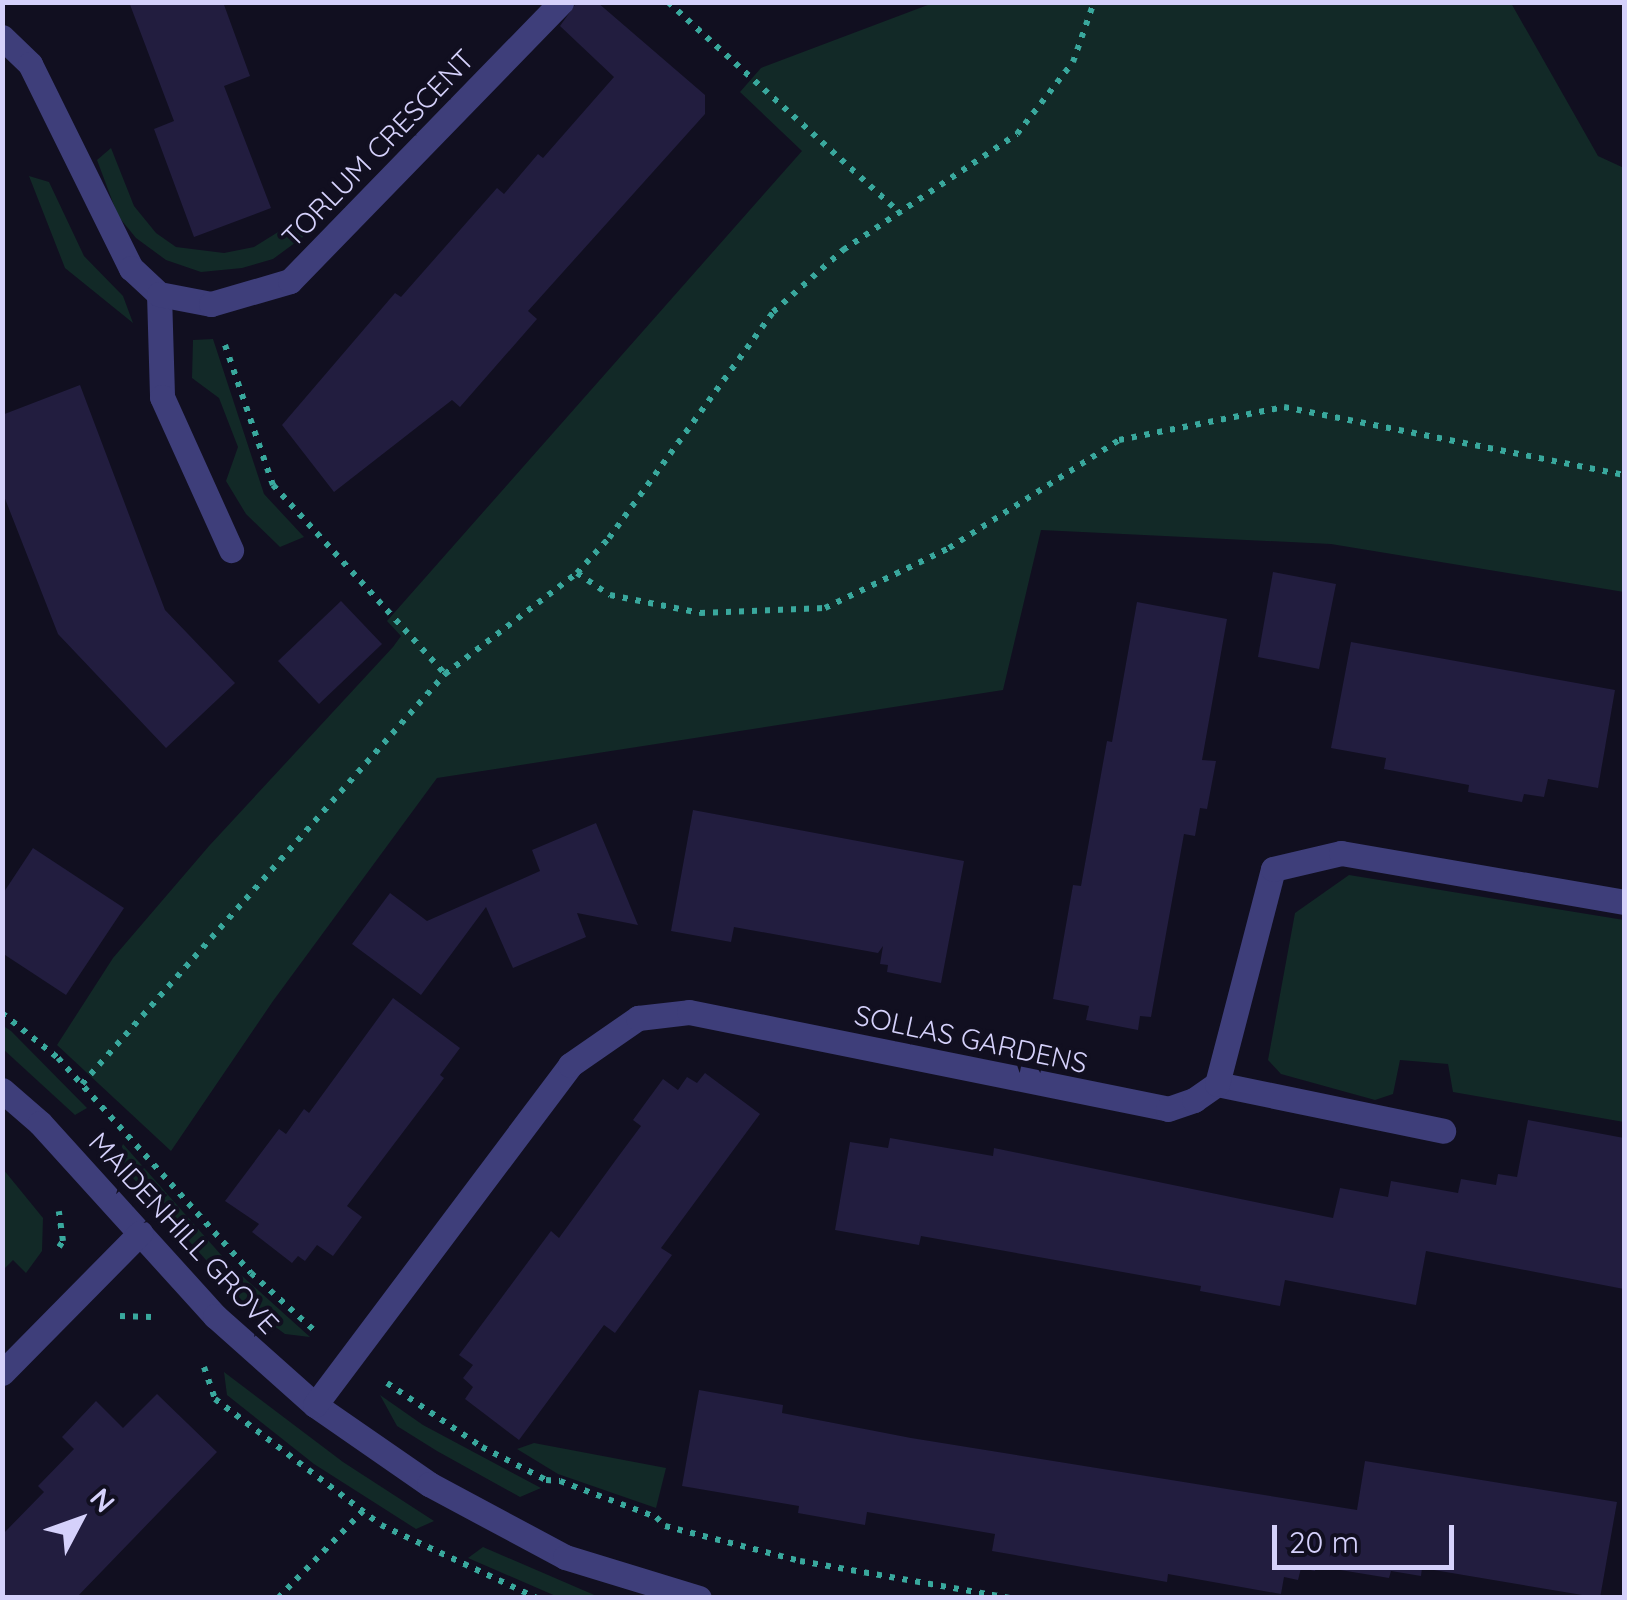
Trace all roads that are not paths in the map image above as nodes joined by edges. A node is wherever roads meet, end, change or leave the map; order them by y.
1 (561, 2) edge
2 (2, 37) edge
3 (159, 294) junction
4 (230, 550) dead end
5 (1624, 902) edge
6 (1217, 1084) junction
7 (2, 1090) edge
8 (1443, 1131) dead end
9 (140, 1233) junction
10 (2, 1373) edge
11 (315, 1405) junction
12 (699, 1598) edge

1 - 3 street, TORLUM CRESCENT
2 - 3 street
3 - 4 street
5 - 6 street
6 - 8 street
6 - 11 street, SOLLAS GARDENS
7 - 9 street, MAIDENHILL GROVE
9 - 10 street
9 - 11 street, MAIDENHILL GROVE
11 - 12 street, MAIDENHILL GROVE

